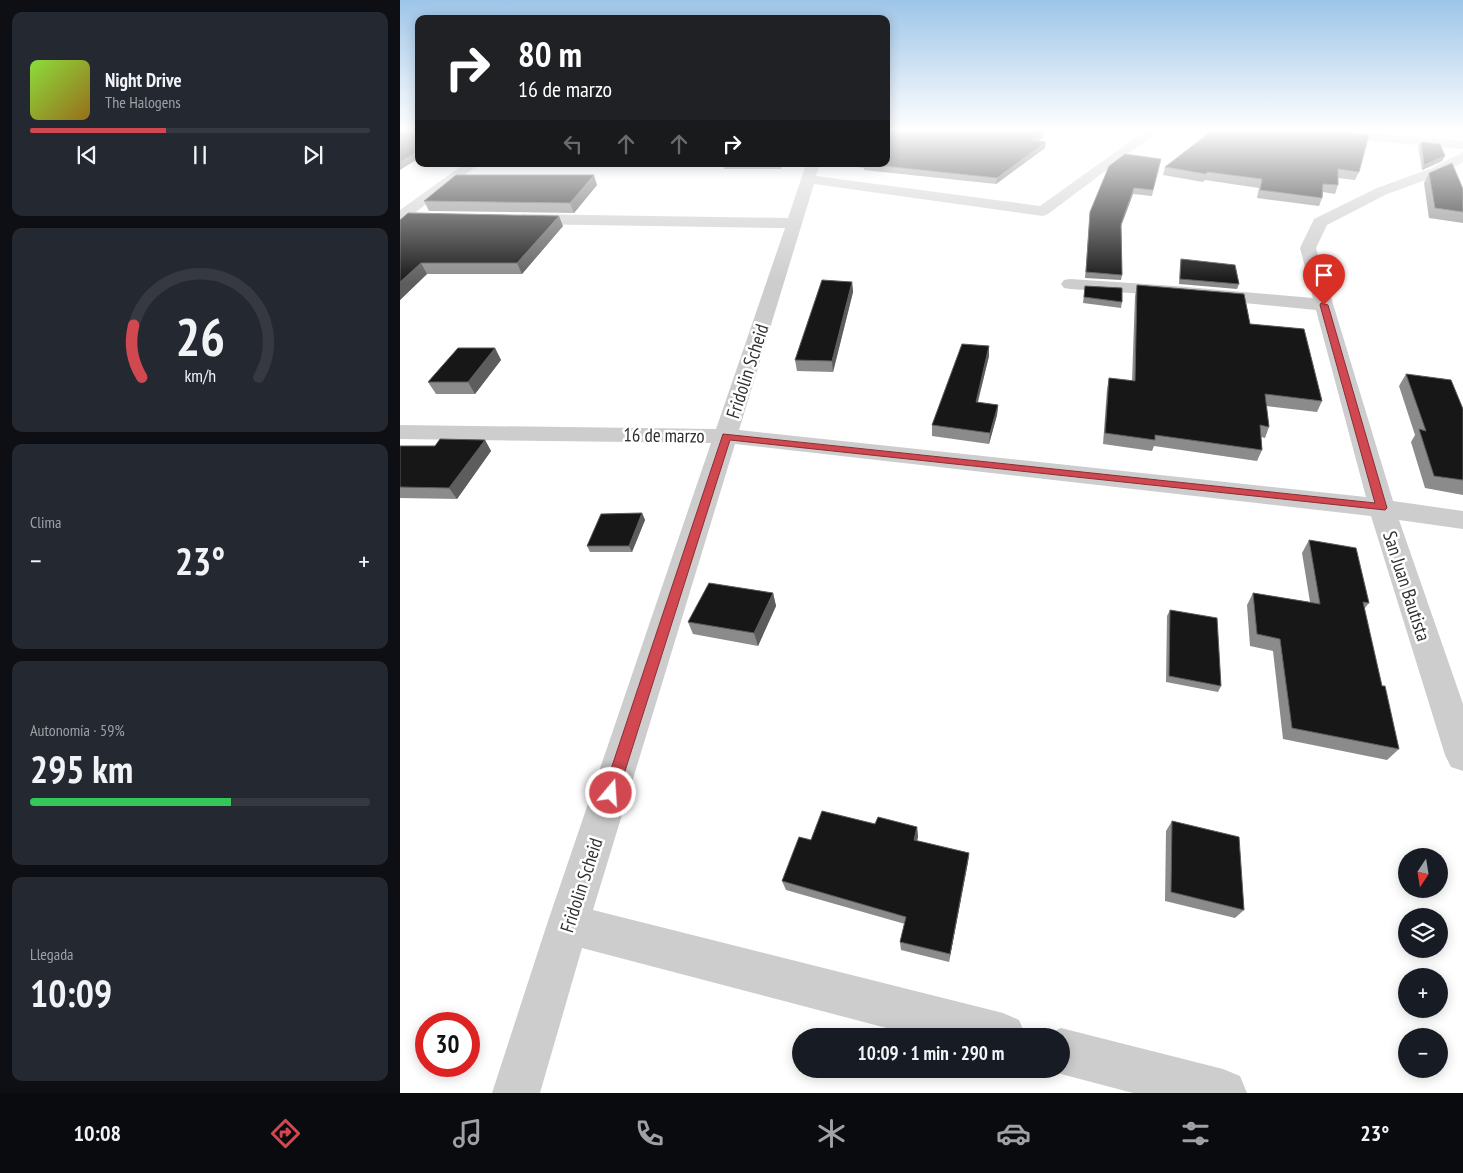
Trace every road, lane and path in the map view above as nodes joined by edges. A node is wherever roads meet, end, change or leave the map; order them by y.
1 (449, 181) edge
2 (808, 181) edge
3 (869, 181) edge
4 (1084, 181) edge
5 (1411, 181) edge
6 (400, 217) edge
7 (460, 218) edge
8 (509, 218) edge
9 (794, 222) junction
10 (1070, 284) dead end
11 (1324, 305) junction
12 (400, 432) edge
13 (726, 436) junction
14 (1382, 508) junction
15 (1463, 520) edge
16 (1463, 755) edge
17 (568, 924) junction
18 (972, 1028) edge
19 (1070, 1053) edge
20 (516, 1093) edge
21 (1223, 1093) edge

1 - 6 street
2 - 9 street, Fridolin Scheid
3 - 4 street
5 - 11 street, San Juan Bautista
6 - 7 street
8 - 9 street
9 - 13 street, Fridolin Scheid
10 - 11 street
11 - 14 street, San Juan Bautista
12 - 13 street, 16 de marzo
13 - 14 street, 16 de marzo
13 - 17 street, Fridolin Scheid
14 - 15 street, 16 de marzo
14 - 16 street, San Juan Bautista
17 - 18 street
17 - 20 street, Fridolin Scheid
19 - 21 street

